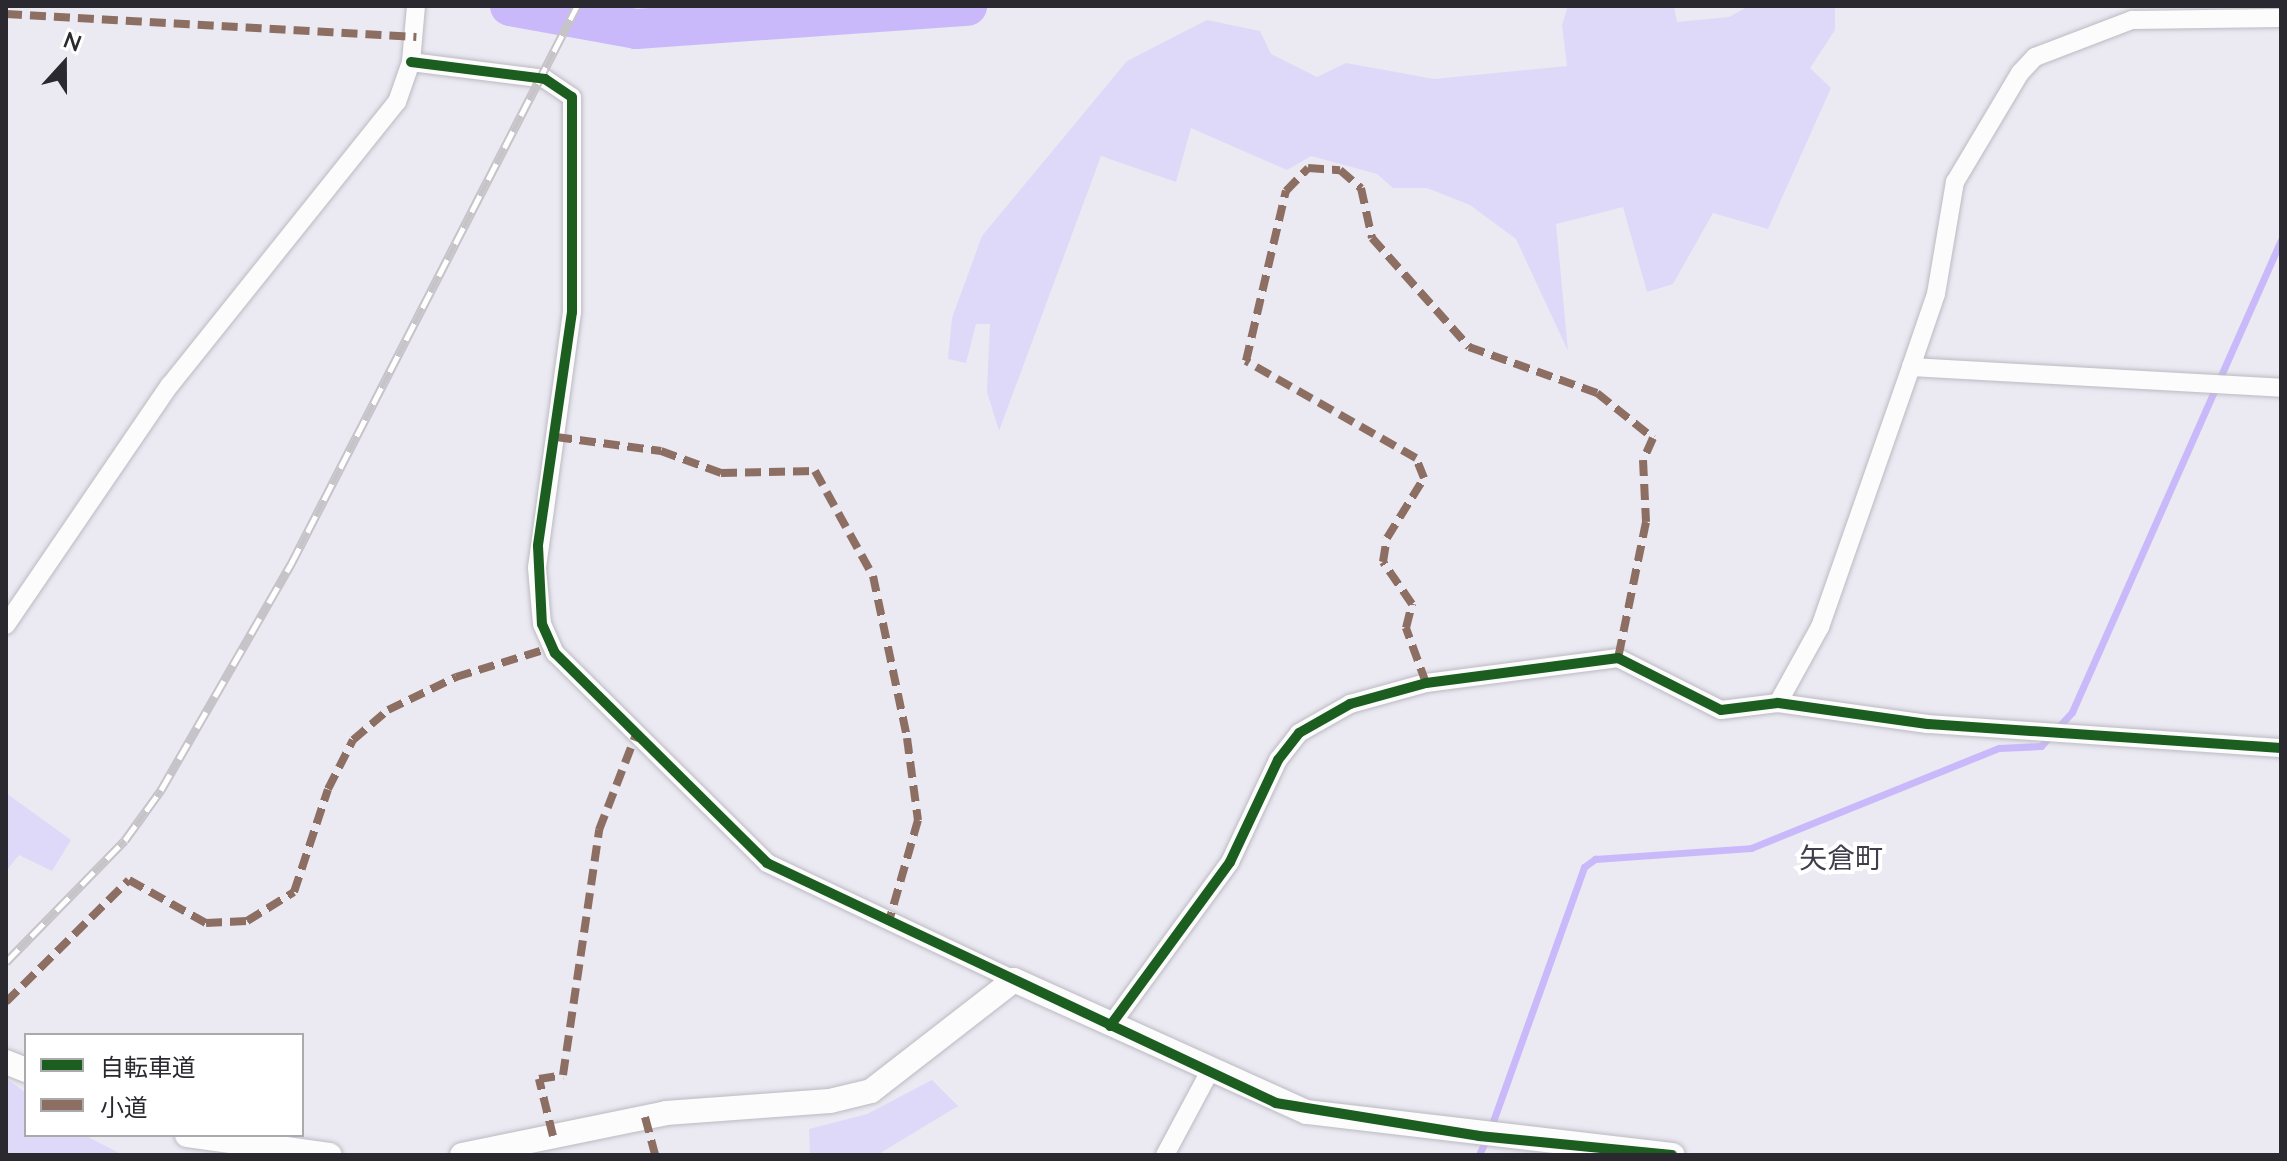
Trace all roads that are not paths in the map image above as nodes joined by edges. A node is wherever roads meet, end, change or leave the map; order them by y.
1 (416, 6) edge
2 (2281, 18) edge
3 (411, 62) junction
4 (1911, 367) junction
5 (2281, 388) edge
6 (6, 625) edge
7 (1778, 703) junction
8 (2281, 748) edge
9 (1014, 980) junction
10 (1110, 1026) junction
11 (1209, 1073) junction
12 (201, 1137) edge
13 (330, 1155) edge
14 (462, 1155) edge
15 (1165, 1155) edge
16 (1672, 1155) edge

1 - 3 street
2 - 4 street
3 - 6 street
3 - 9 street
4 - 5 street
4 - 7 street
7 - 8 street
7 - 10 street
9 - 10 street
9 - 14 street
10 - 11 street
11 - 15 street
11 - 16 street
12 - 13 street

